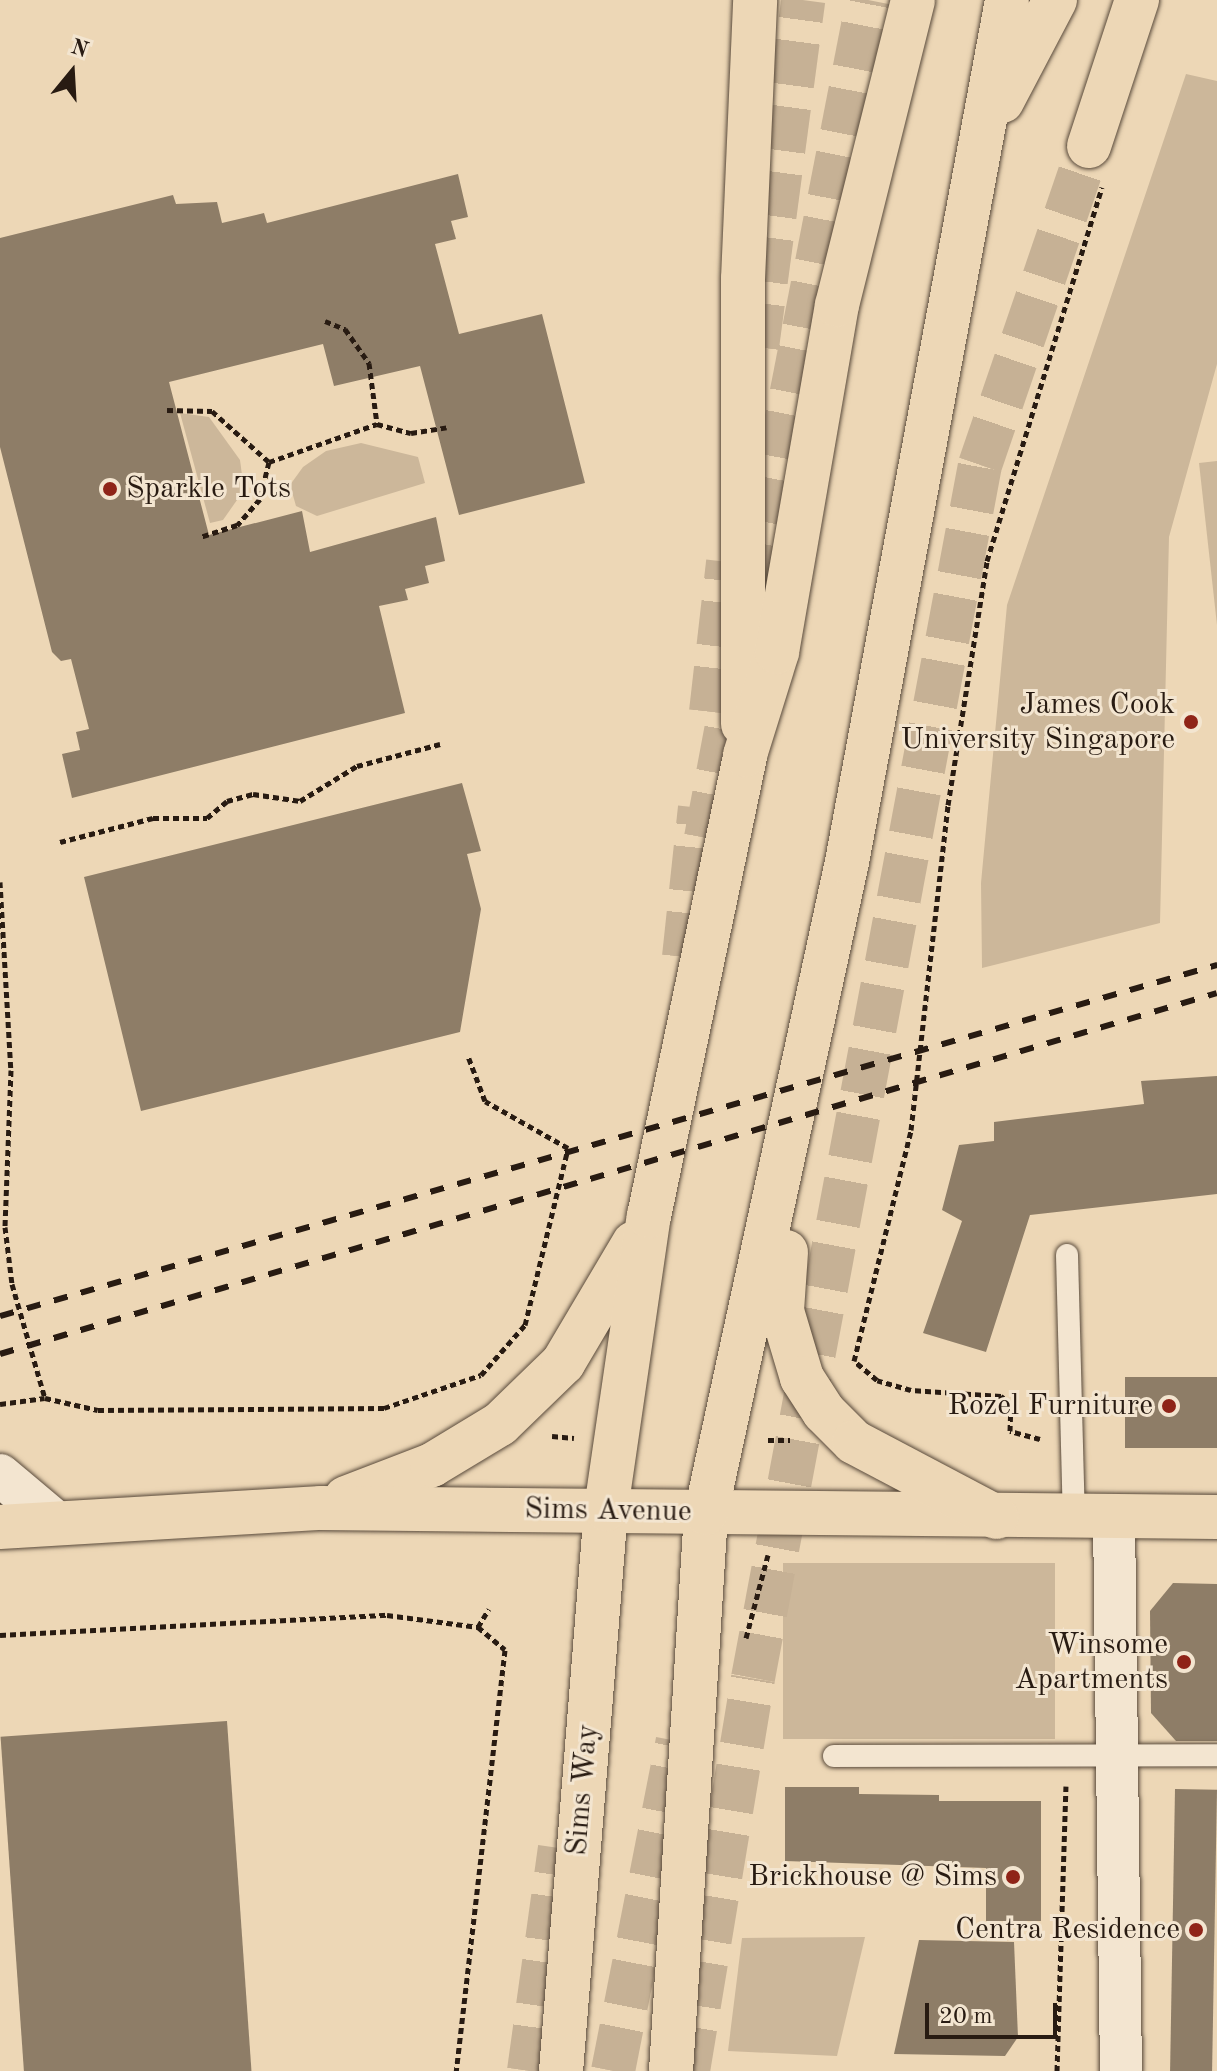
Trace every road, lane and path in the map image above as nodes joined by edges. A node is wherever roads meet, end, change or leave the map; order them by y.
1 (755, 0) edge
2 (913, 0) edge
3 (1007, 0) edge
4 (1055, 0) edge
5 (1137, 0) edge
6 (985, 133) junction
7 (1097, 163) joint
8 (325, 321) dead end
9 (167, 410) dead end
10 (377, 424) junction
11 (447, 427) dead end
12 (269, 462) junction
13 (200, 537) dead end
14 (440, 744) dead end
15 (745, 755) junction
16 (60, 842) dead end
17 (0, 882) edge
18 (468, 1056) dead end
19 (798, 1102) junction
20 (649, 1216) junction
21 (1067, 1255) dead end
22 (45, 1398) junction
23 (0, 1404) edge
24 (1072, 1437) junction
25 (0, 1475) edge
26 (321, 1508) junction
27 (606, 1509) junction
28 (706, 1513) junction
29 (1094, 1516) junction
30 (996, 1517) junction
31 (1217, 1517) edge
32 (57, 1523) junction
33 (0, 1527) edge
34 (781, 1548) dead end
35 (489, 1609) dead end
36 (478, 1627) junction
37 (0, 1635) edge
38 (744, 1654) dead end
39 (1067, 1753) junction
40 (1117, 1754) junction
41 (1217, 1755) edge
42 (834, 1756) dead end
43 (456, 2071) edge
44 (561, 2071) edge
45 (671, 2071) edge
46 (1057, 2071) edge
47 (1121, 2071) edge

1 - 15 main road
2 - 15 main road
3 - 6 main road
4 - 6 main road
5 - 7 main road
6 - 19 main road
7 - 24 path
8 - 10 path
9 - 12 path
10 - 11 path
10 - 12 path
12 - 13 path
14 - 16 path
15 - 20 main road, Sims Way
17 - 22 path
18 - 22 path
19 - 28 main road
19 - 30 main road
20 - 26 main road
20 - 27 main road, Sims Way
21 - 24 lane
22 - 23 path
24 - 29 lane
25 - 32 street
26 - 27 main road, Sims Avenue
26 - 32 main road, Sims Avenue
27 - 28 main road, Sims Avenue
27 - 44 main road, Sims Way
28 - 30 main road, Sims Avenue
28 - 45 main road
29 - 30 main road, Sims Avenue
29 - 31 main road, Sims Avenue
29 - 40 street
32 - 33 main road, Sims Avenue
34 - 38 path
35 - 36 path
36 - 37 path
36 - 43 path
39 - 40 lane
39 - 42 lane
39 - 46 path
40 - 41 lane
40 - 47 street

